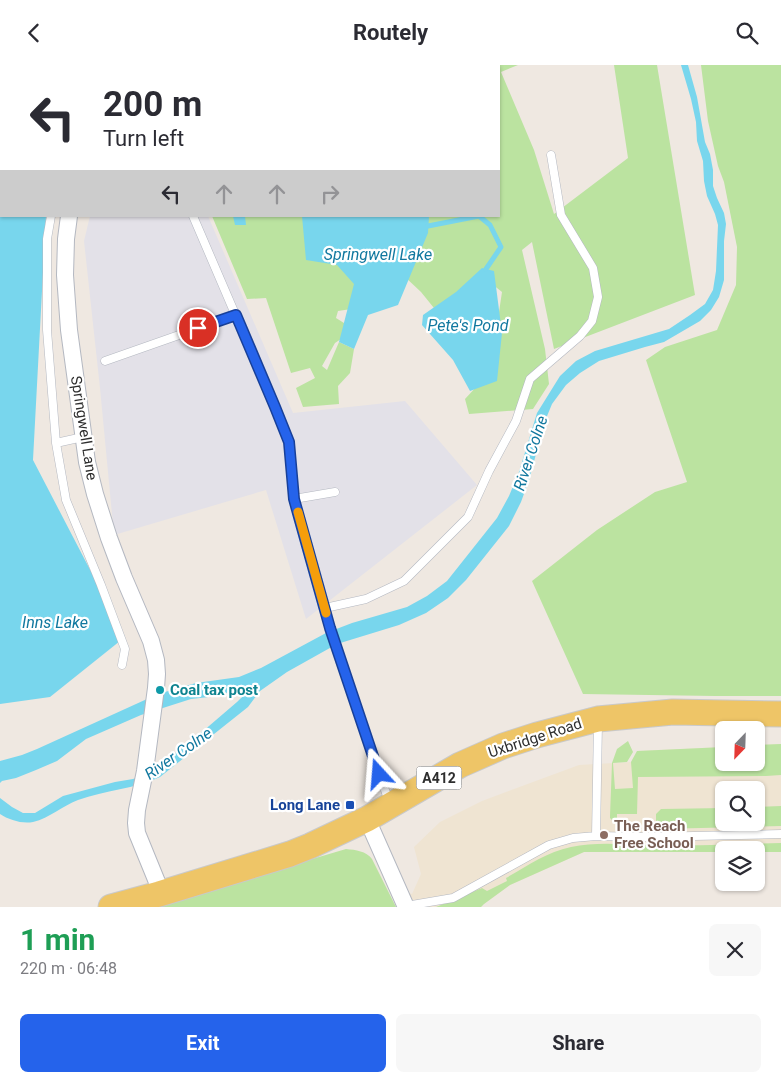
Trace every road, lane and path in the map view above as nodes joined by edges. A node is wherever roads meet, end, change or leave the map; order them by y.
1 (551, 155) dead end
2 (51, 217) edge
3 (69, 217) edge
4 (193, 217) edge
5 (236, 315) junction
6 (105, 361) dead end
7 (83, 437) junction
8 (56, 443) junction
9 (335, 492) dead end
10 (294, 499) junction
11 (324, 608) junction
12 (122, 665) dead end
13 (781, 714) edge
14 (598, 719) junction
15 (392, 805) junction
16 (367, 819) junction
17 (781, 834) edge
18 (596, 836) junction
19 (160, 894) junction
20 (111, 907) edge
21 (406, 907) edge

1 - 11 lane
2 - 8 lane
3 - 7 street, Springwell Lane
4 - 5 lane
5 - 6 lane
5 - 10 lane
7 - 8 lane
7 - 19 street, Springwell Lane
8 - 12 lane
9 - 10 lane
10 - 11 lane
11 - 15 lane
13 - 14 main road, Uxbridge Road / A412
14 - 15 main road, Uxbridge Road / A412
14 - 18 lane
15 - 16 main road, Uxbridge Road / A412
16 - 19 main road, Uxbridge Road / A412
16 - 21 street
17 - 18 lane
18 - 21 lane
19 - 20 main road, Uxbridge Road / A412

